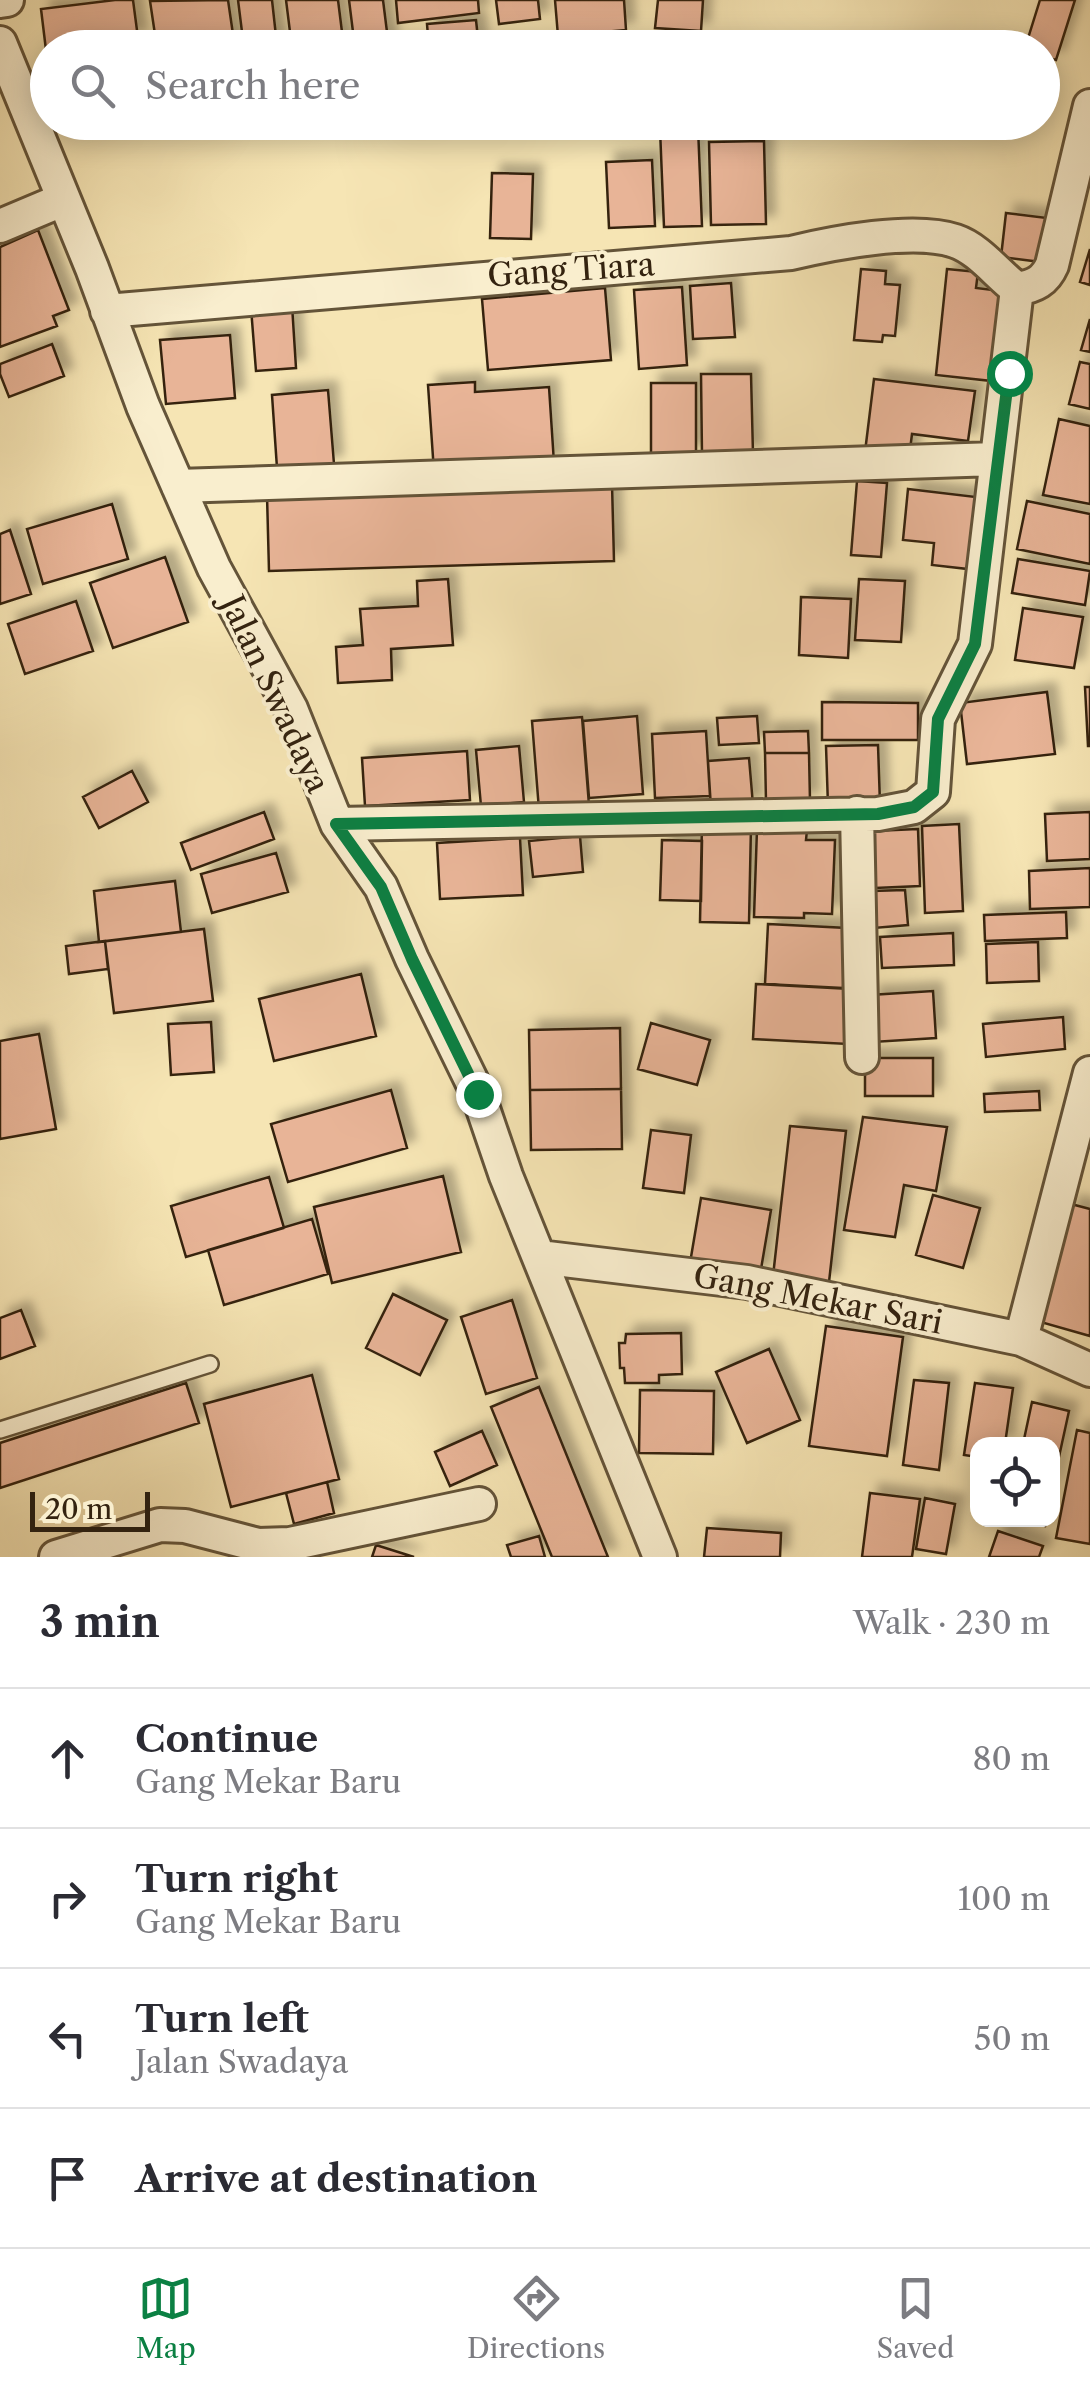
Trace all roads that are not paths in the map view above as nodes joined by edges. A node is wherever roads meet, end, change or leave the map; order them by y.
1 (0, 43) edge
2 (1090, 106) edge
3 (30, 119) edge
4 (38, 140) edge
5 (62, 200) junction
6 (0, 226) edge
7 (1017, 288) junction
8 (108, 311) junction
9 (996, 459) junction
10 (178, 486) junction
11 (857, 813) junction
12 (336, 824) junction
13 (862, 1057) dead end
14 (1090, 1073) edge
15 (539, 1257) junction
16 (1021, 1339) junction
17 (210, 1364) dead end
18 (1090, 1370) edge
19 (0, 1430) edge
20 (479, 1504) dead end
21 (56, 1557) edge
22 (660, 1557) edge

1 - 3 street, Jalan Swadaya
2 - 7 street
4 - 5 street, Jalan Swadaya
5 - 6 street
5 - 8 street, Jalan Swadaya
7 - 8 street, Gang Tiara
7 - 9 street
8 - 10 street, Jalan Swadaya
9 - 10 street
9 - 11 street
10 - 12 street, Jalan Swadaya
11 - 12 street
11 - 13 street
12 - 15 street, Jalan Swadaya
14 - 16 street
15 - 16 street, Gang Mekar Sari
15 - 22 street, Jalan Swadaya
16 - 18 street, Gang Mekar Sari
17 - 19 lane
20 - 21 street

